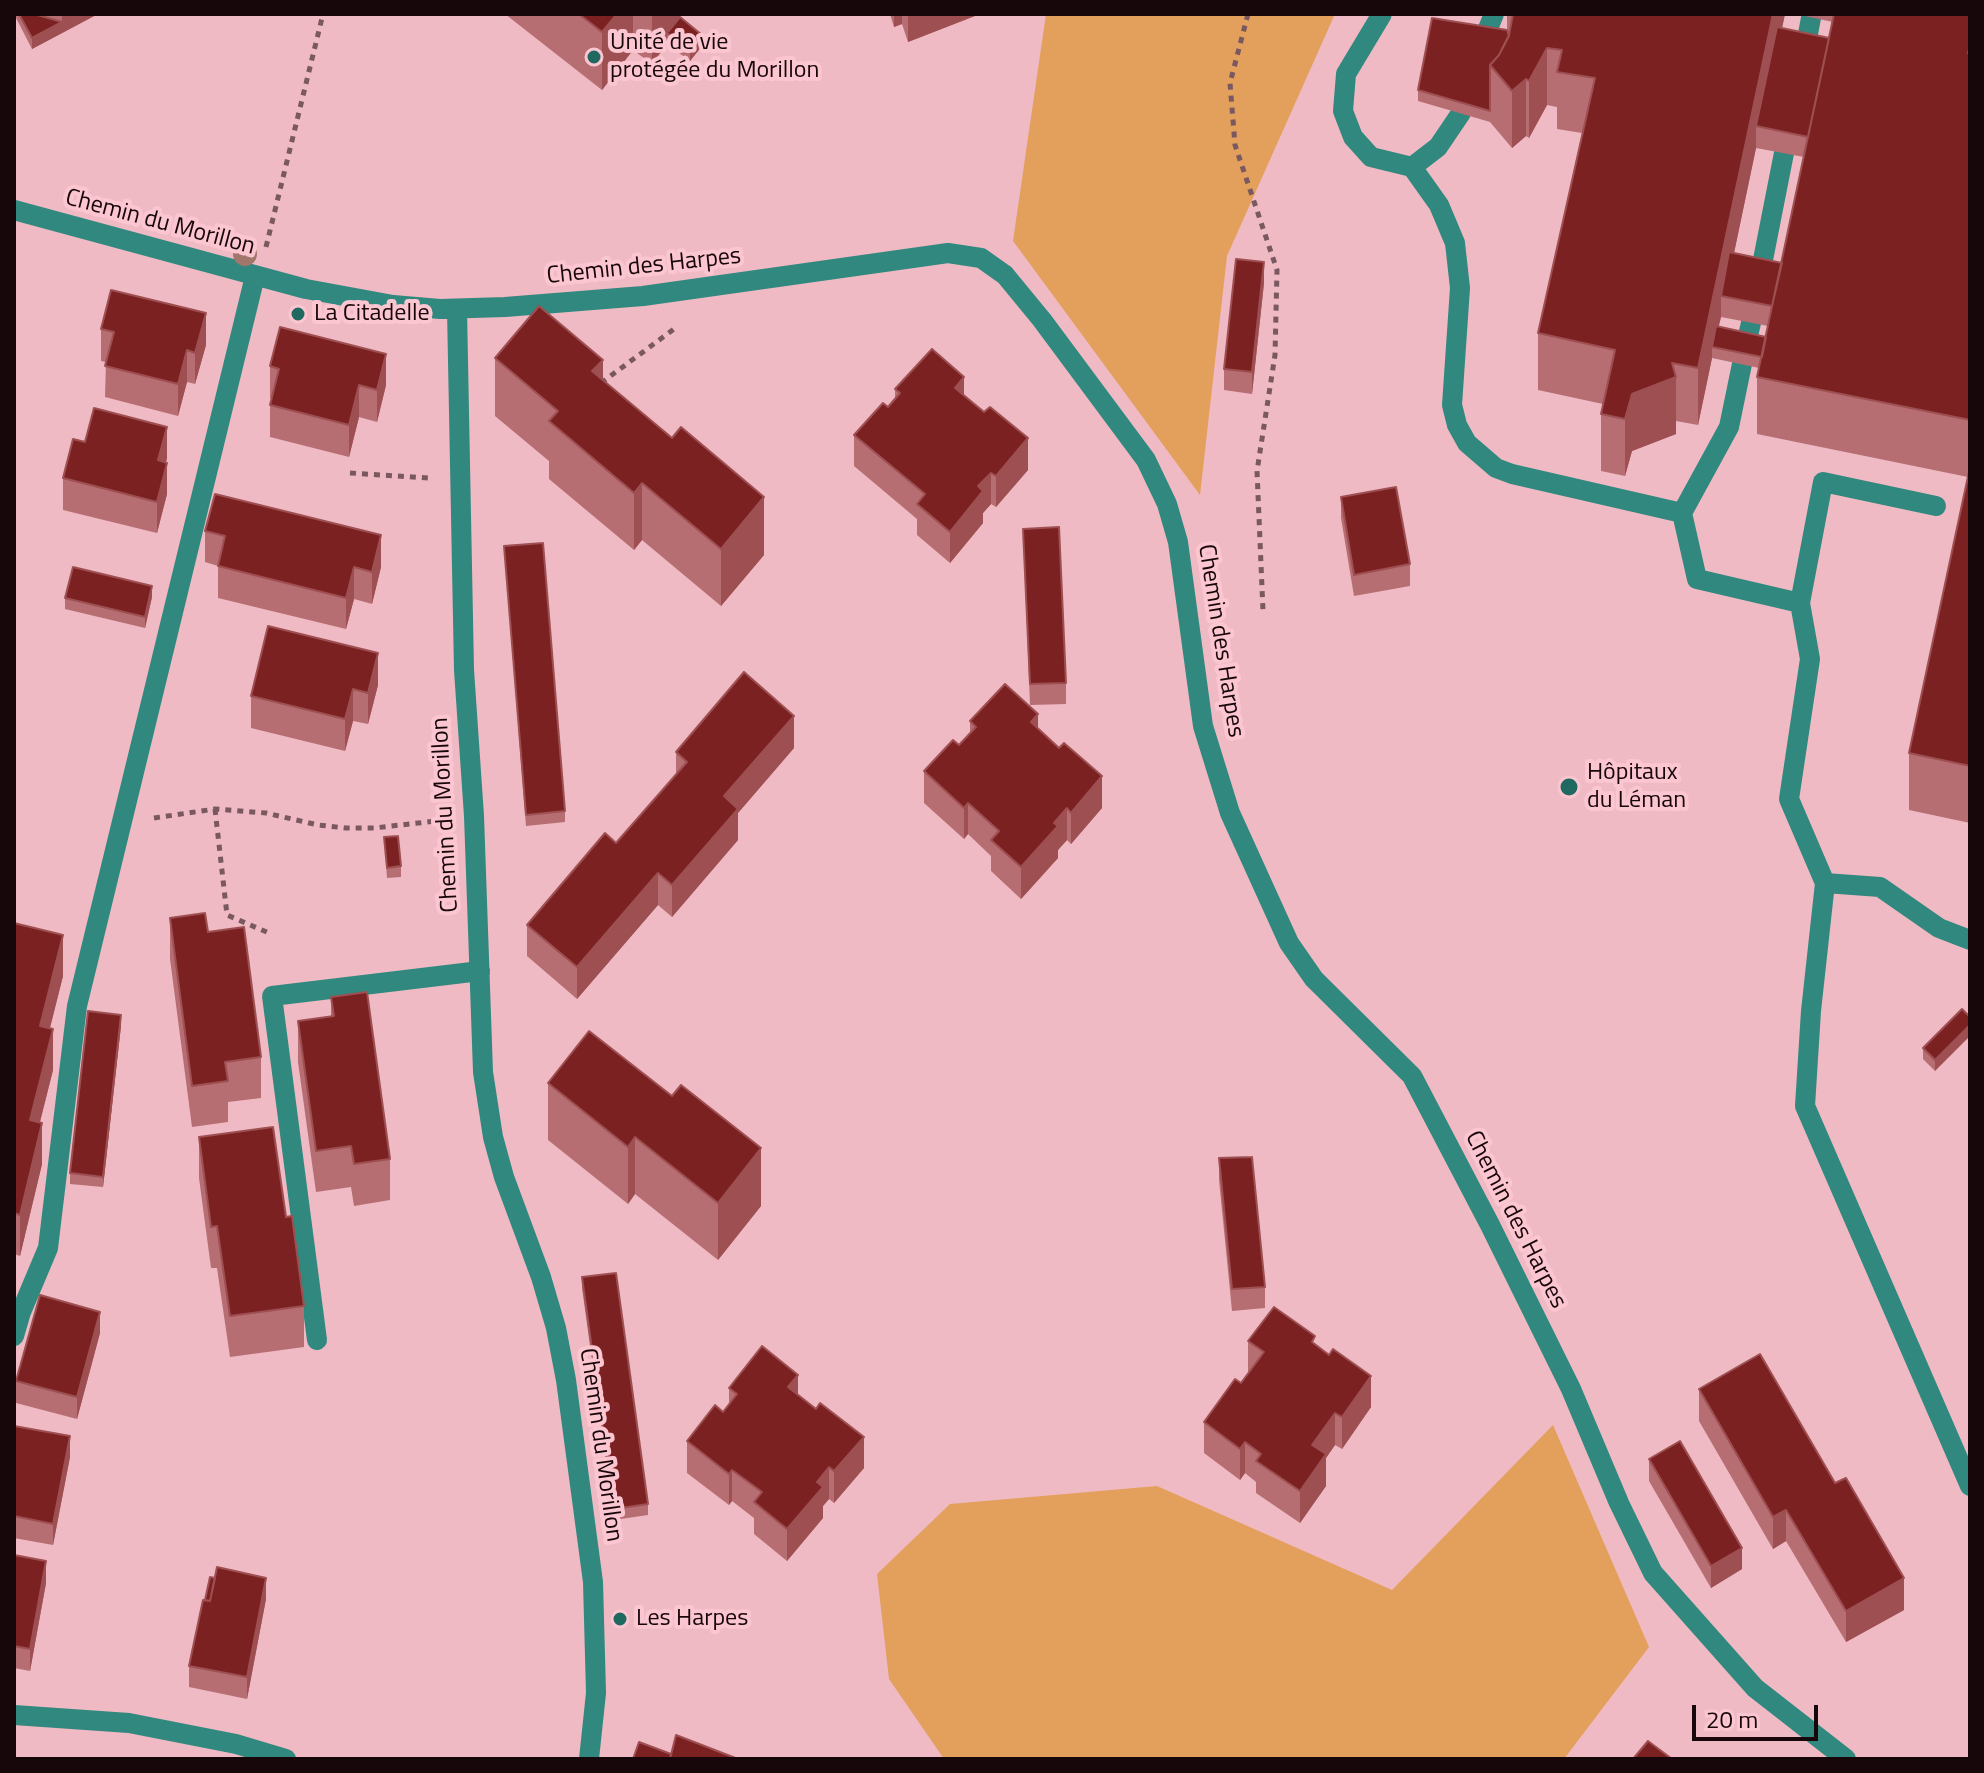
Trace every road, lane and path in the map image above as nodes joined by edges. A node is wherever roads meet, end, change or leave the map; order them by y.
1 (323, 14) edge
2 (1248, 14) edge
3 (1382, 14) edge
4 (1494, 14) edge
5 (1811, 18) dead end
6 (1485, 36) edge
7 (1804, 55) edge
8 (1461, 113) edge
9 (1784, 153) edge
10 (1412, 167) junction
11 (14, 210) edge
12 (264, 255) dead end
13 (255, 276) junction
14 (1759, 280) edge
15 (457, 309) junction
16 (1751, 323) edge
17 (674, 329) dead end
18 (592, 390) edge
19 (350, 473) dead end
20 (460, 480) junction
21 (1936, 506) dead end
22 (1682, 513) junction
23 (1800, 603) junction
24 (1263, 611) dead end
25 (215, 809) junction
26 (474, 816) junction
27 (119, 831) junction
28 (1825, 883) junction
29 (269, 933) dead end
30 (1970, 940) edge
31 (480, 971) junction
32 (14, 1336) edge
33 (317, 1340) dead end
34 (1970, 1486) edge
35 (14, 1715) edge
36 (286, 1759) edge
37 (589, 1759) edge
38 (1846, 1759) edge

1 - 12 path
2 - 24 path
3 - 10 street
4 - 6 street
5 - 7 street
8 - 10 street
9 - 14 street
10 - 22 street
11 - 13 street, Chemin du Morillon
13 - 15 street, Chemin du Morillon
13 - 27 street
15 - 20 street, Chemin du Morillon
15 - 38 street, Chemin des Harpes
16 - 22 street
17 - 18 path
19 - 20 path
20 - 26 street, Chemin du Morillon
21 - 23 street
22 - 23 street
23 - 28 street
25 - 26 path
25 - 27 path
25 - 29 path
26 - 31 street, Chemin du Morillon
27 - 32 street
28 - 30 street
28 - 34 street
31 - 33 street
31 - 37 street, Chemin du Morillon
35 - 36 street

